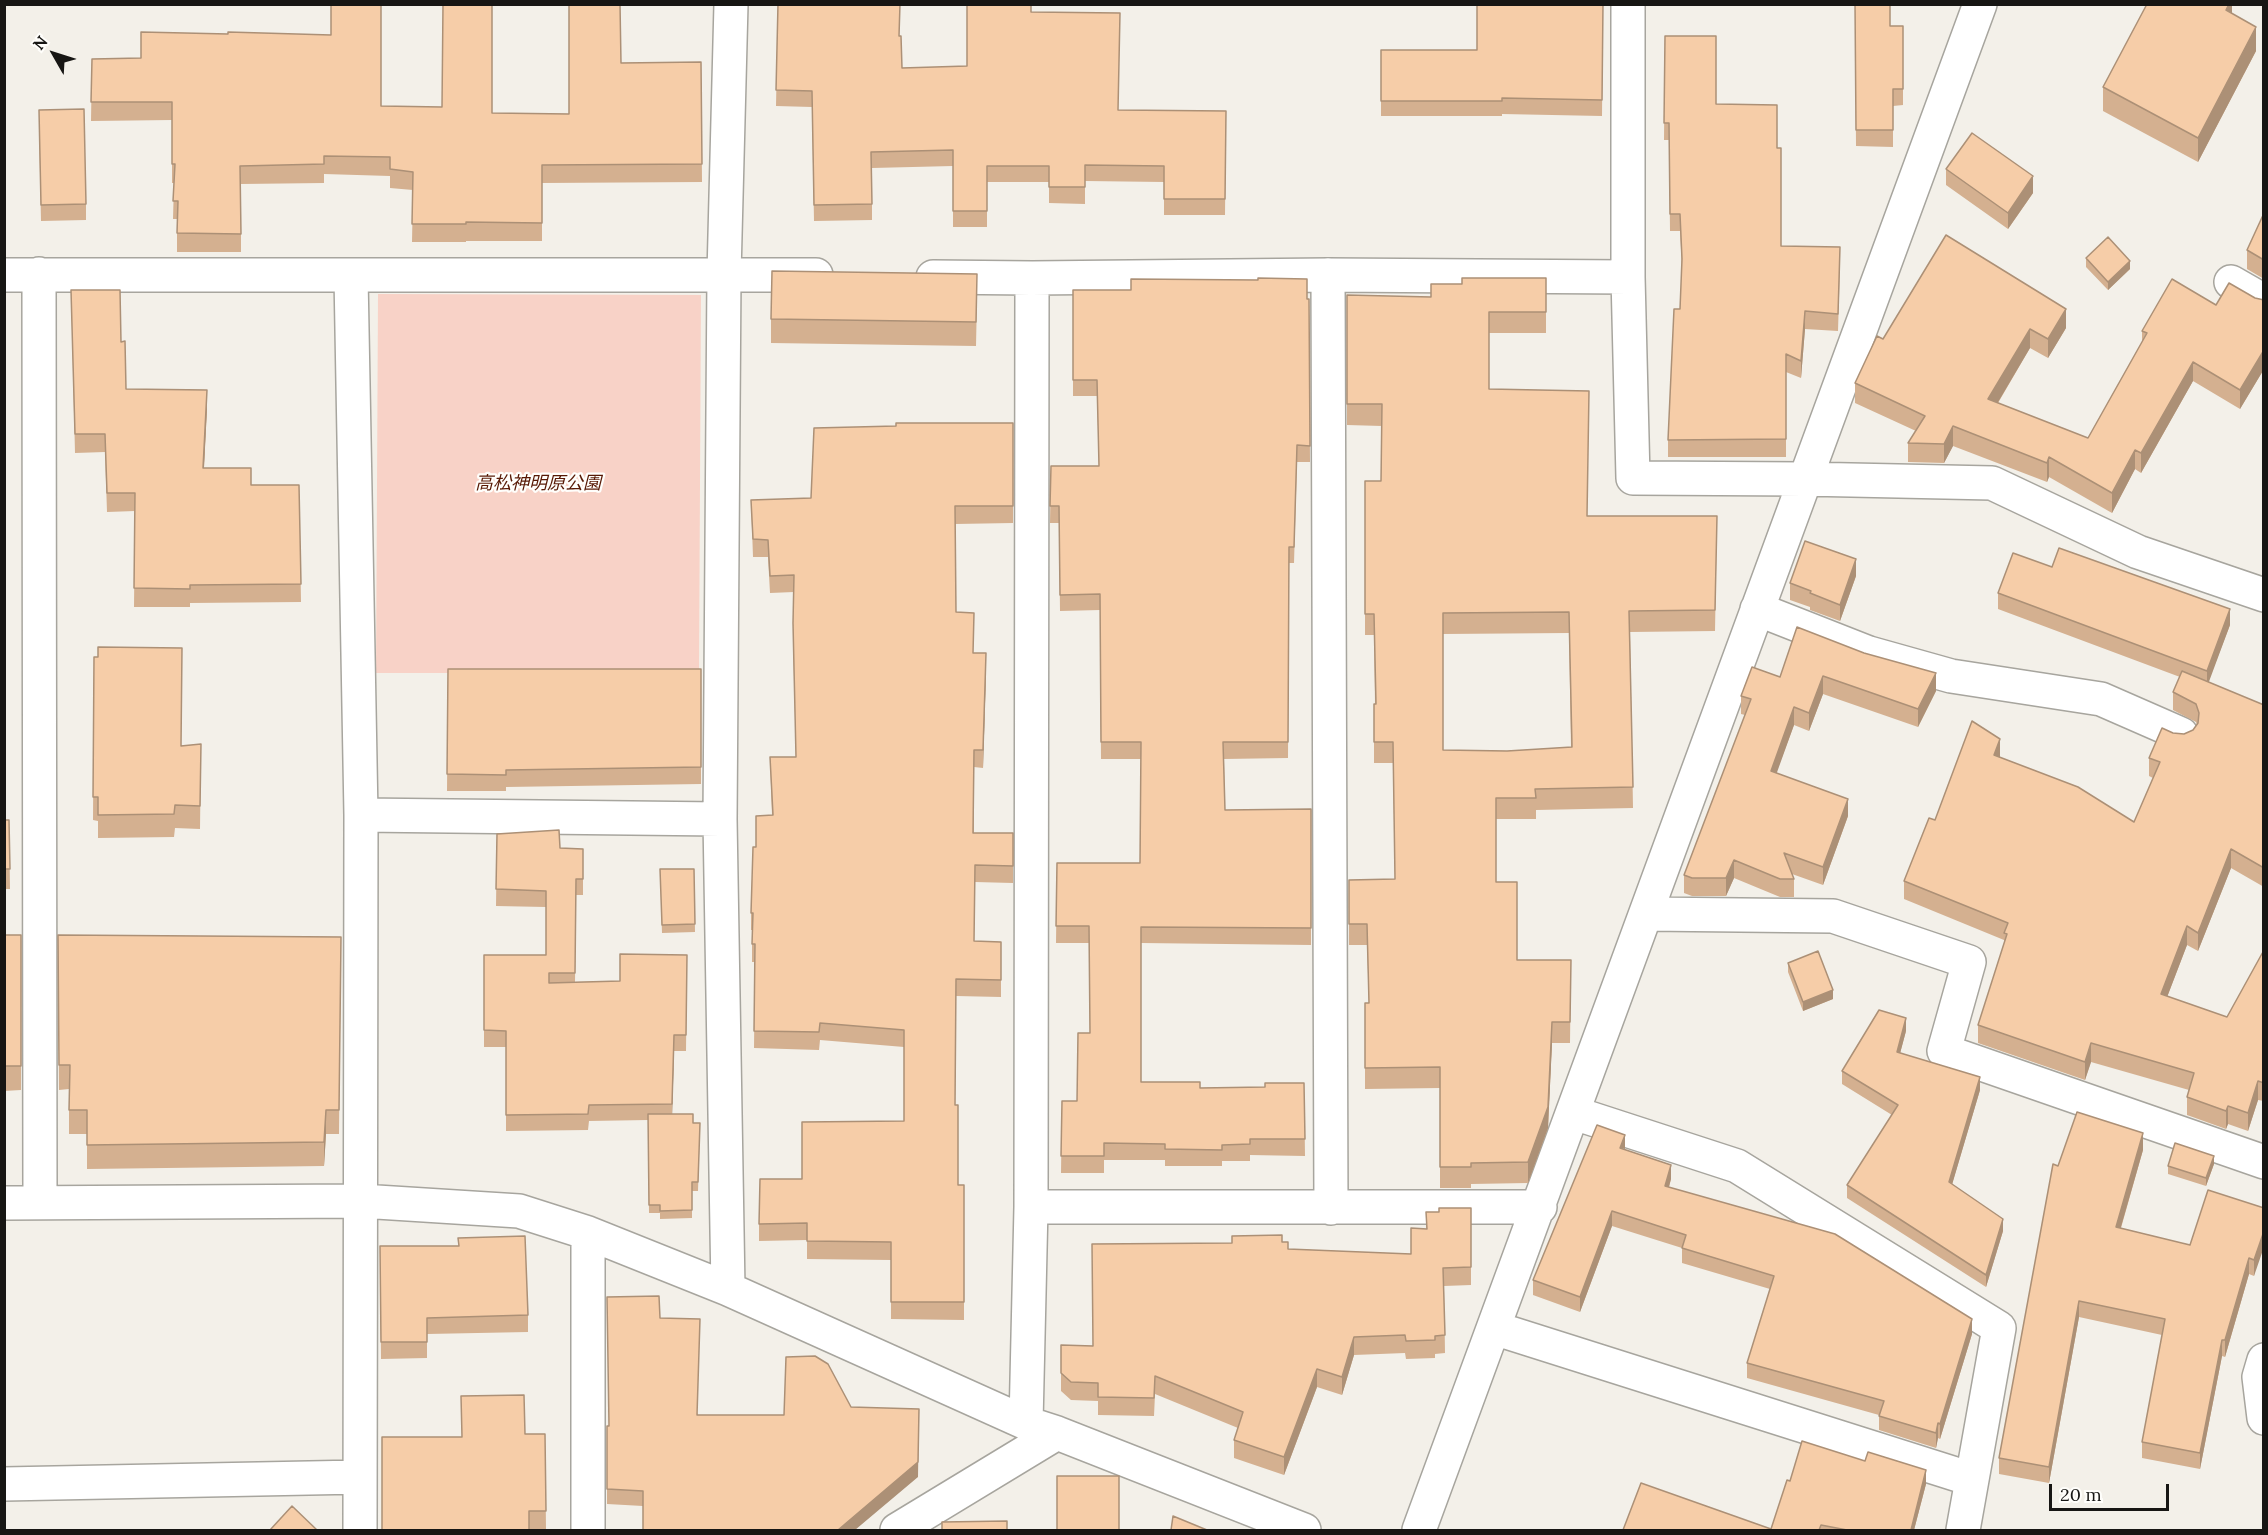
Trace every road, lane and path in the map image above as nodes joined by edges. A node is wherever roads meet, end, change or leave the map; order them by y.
1 (731, 4) edge
2 (1629, 4) edge
3 (1980, 4) edge
4 (4, 274) edge
5 (39, 274) junction
6 (724, 274) junction
7 (1328, 275) junction
8 (351, 276) junction
9 (843, 276) edge
10 (1628, 276) junction
11 (902, 277) edge
12 (1032, 278) junction
13 (2231, 282) edge
14 (2264, 301) edge
15 (1804, 479) junction
16 (2264, 595) edge
17 (1757, 609) junction
18 (2181, 734) edge
19 (361, 814) junction
20 (720, 819) junction
21 (1647, 914) junction
22 (1574, 1113) junction
23 (2264, 1162) edge
24 (361, 1201) junction
25 (4, 1203) edge
26 (40, 1203) junction
27 (1031, 1206) junction
28 (1331, 1208) junction
29 (1540, 1208) junction
30 (588, 1233) junction
31 (728, 1289) junction
32 (1494, 1328) junction
33 (2264, 1360) edge
34 (2264, 1418) edge
35 (1026, 1423) junction
36 (1058, 1433) junction
37 (360, 1477) junction
38 (1971, 1479) junction
39 (4, 1484) edge
40 (360, 1530) edge
41 (588, 1530) edge
42 (897, 1530) edge
43 (1304, 1530) edge
44 (1419, 1530) edge
45 (1963, 1530) edge

1 - 6 street
2 - 10 street
3 - 15 street
4 - 5 street
5 - 8 street
5 - 26 street
6 - 8 street
6 - 9 street
6 - 20 street
7 - 10 street
7 - 12 street
7 - 28 street
8 - 19 street
10 - 15 street
11 - 12 street
12 - 27 street
13 - 14 street
15 - 16 street
15 - 17 street
17 - 18 street
17 - 21 street
19 - 20 street
19 - 24 street
20 - 31 street
21 - 22 street
21 - 23 street
22 - 29 street
22 - 38 street
24 - 26 street
24 - 30 street
24 - 37 street
25 - 26 street
27 - 28 street
27 - 35 street
28 - 29 street
29 - 32 street
30 - 31 street
30 - 41 street
31 - 35 street
32 - 38 street
32 - 44 street
33 - 34 street
35 - 36 street
36 - 42 street
36 - 43 street
37 - 39 street
37 - 40 street
38 - 45 street

